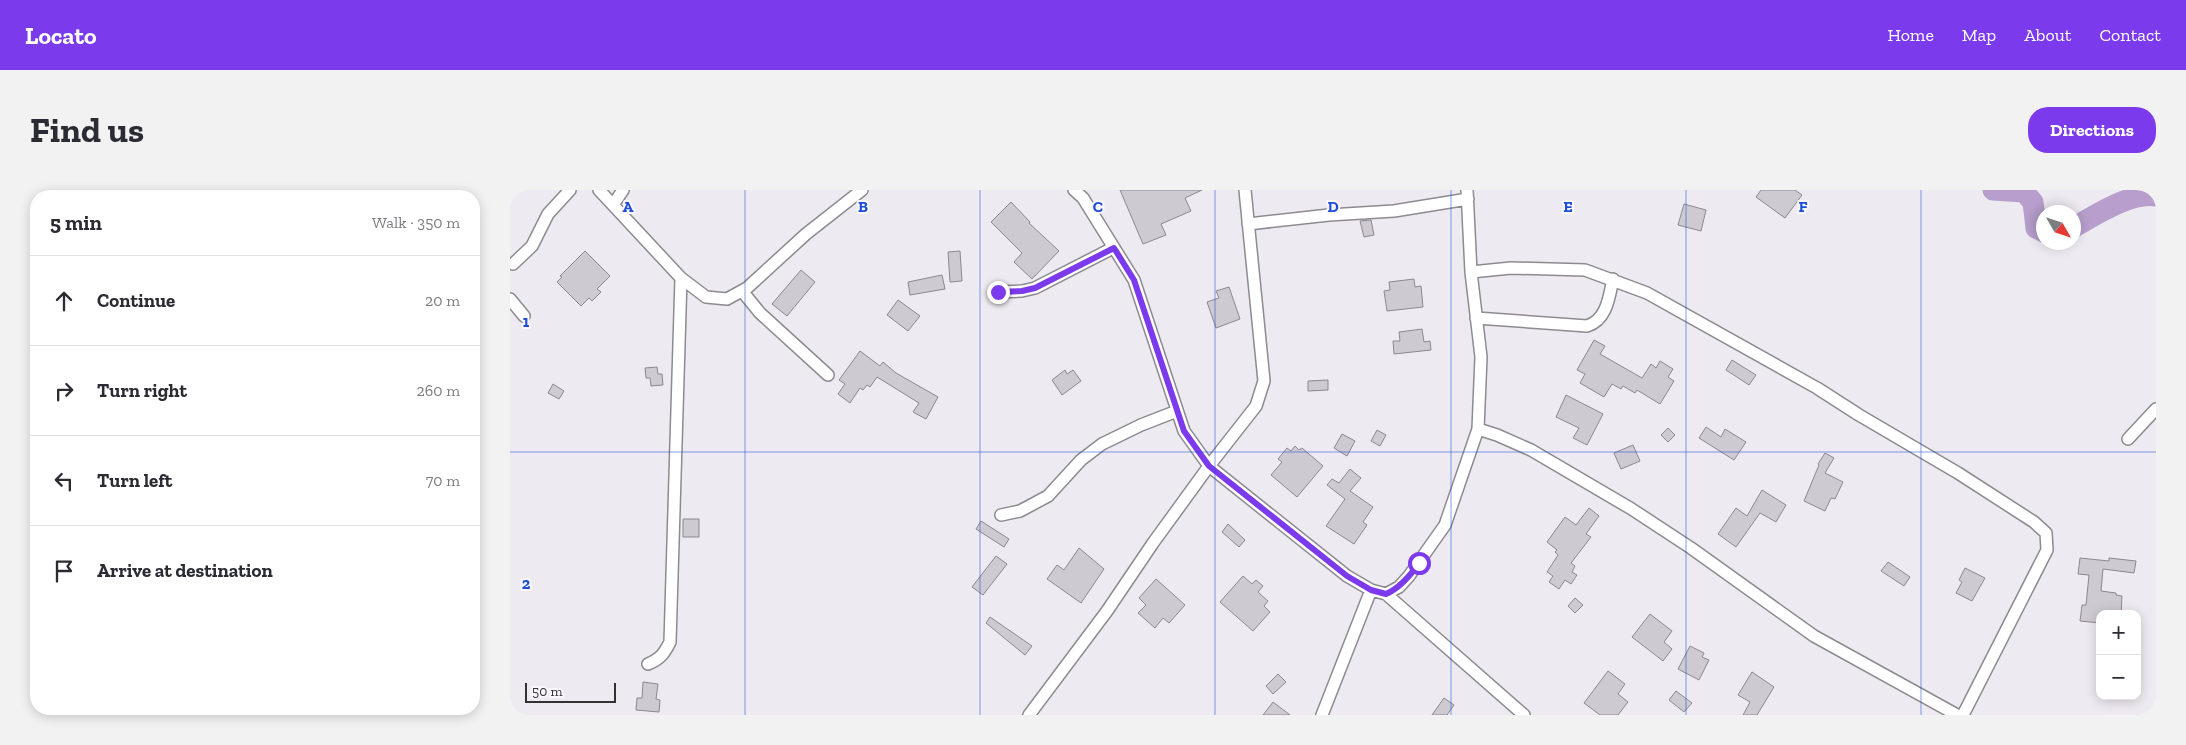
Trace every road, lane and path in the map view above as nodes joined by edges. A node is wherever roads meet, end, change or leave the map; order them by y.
1 (570, 190) edge
2 (598, 190) edge
3 (624, 190) edge
4 (862, 190) edge
5 (1074, 190) edge
6 (1245, 190) edge
7 (1467, 194) edge
8 (613, 205) junction
9 (1248, 224) junction
10 (1114, 248) junction
11 (512, 264) dead end
12 (1471, 272) junction
13 (681, 278) junction
14 (1613, 279) junction
15 (742, 291) junction
16 (998, 292) dead end
17 (510, 299) edge
18 (524, 316) dead end
19 (1476, 318) junction
20 (828, 375) dead end
21 (2156, 409) edge
22 (1177, 411) junction
23 (1478, 430) junction
24 (2128, 439) dead end
25 (1209, 466) junction
26 (1001, 515) dead end
27 (1371, 590) junction
28 (1386, 594) junction
29 (648, 664) dead end
30 (1029, 715) edge
31 (1322, 715) edge
32 (1524, 715) edge
33 (1957, 715) edge
34 (1963, 715) edge

1 - 11 street
2 - 8 street
3 - 8 street
4 - 15 street
5 - 10 street
6 - 9 street
7 - 9 street
7 - 12 street
8 - 13 street
9 - 25 street
10 - 16 street
10 - 22 street
12 - 14 street
12 - 19 street
13 - 15 street
13 - 29 street
14 - 19 street
14 - 34 street
15 - 20 street
17 - 18 street
19 - 23 street
21 - 24 street
22 - 25 street
22 - 26 street
23 - 28 street
23 - 33 street
25 - 27 street
25 - 30 street
27 - 28 street
27 - 31 street
28 - 32 street

